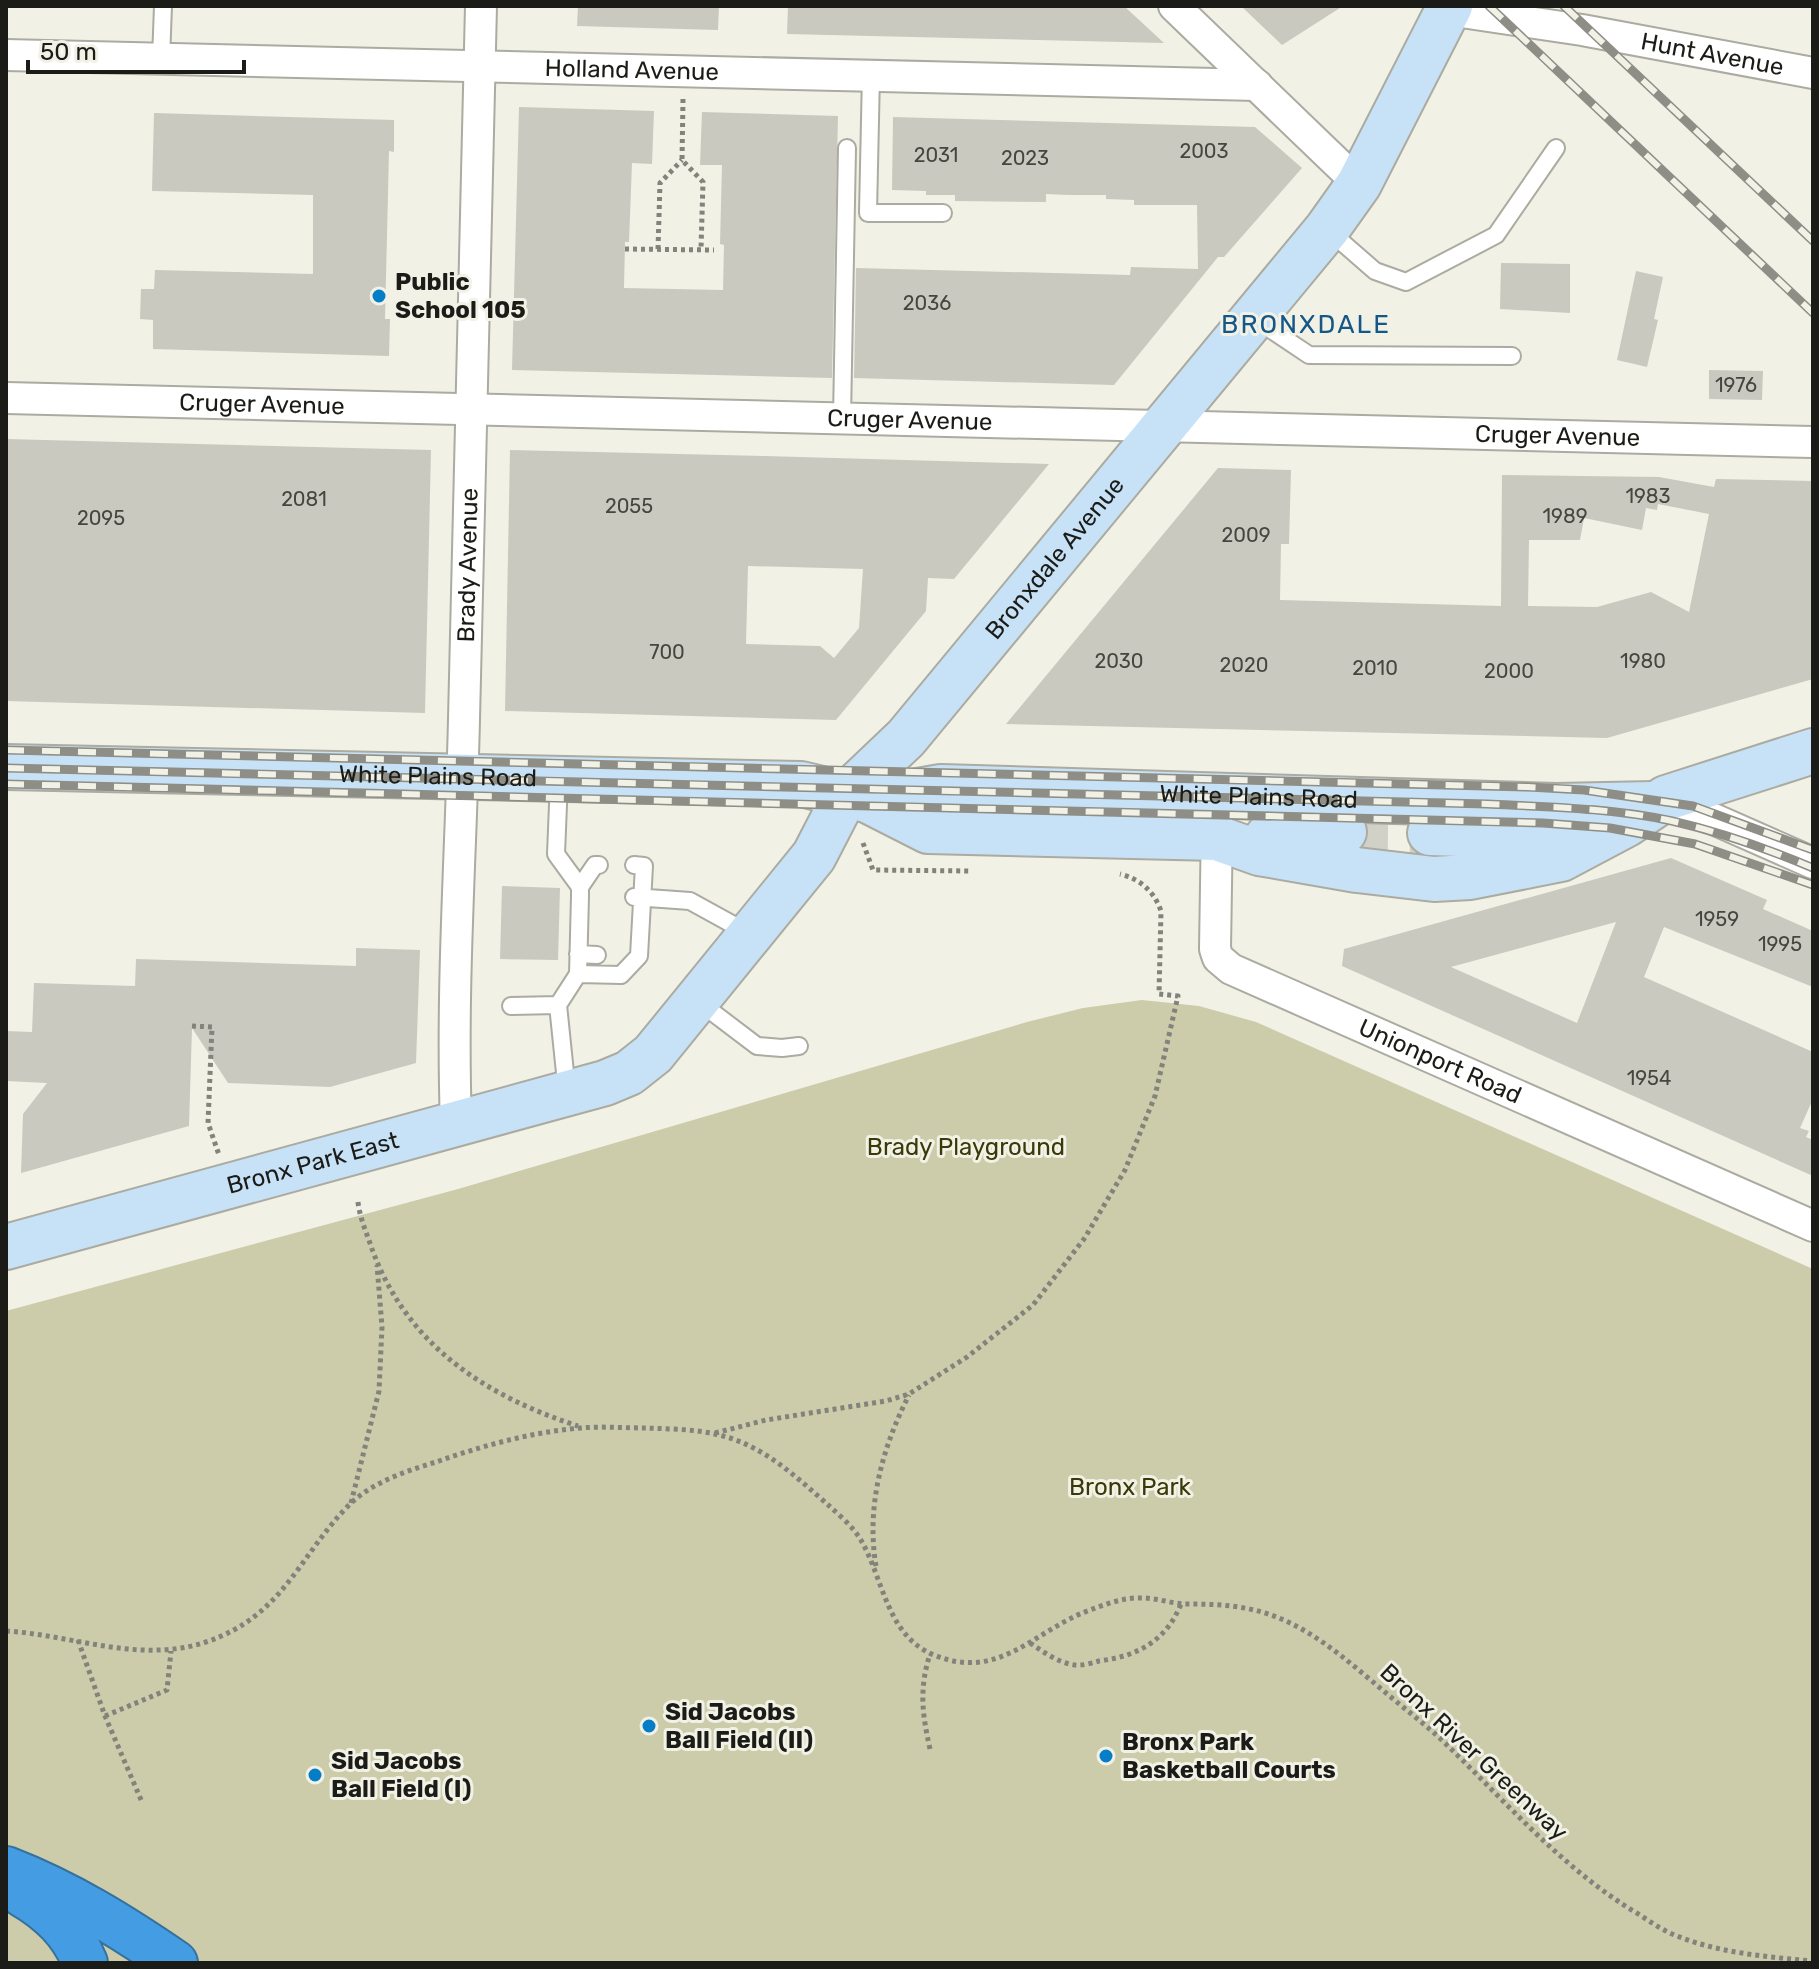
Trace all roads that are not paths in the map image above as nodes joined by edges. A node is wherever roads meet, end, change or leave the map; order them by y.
1 (163, 6) edge
2 (481, 6) edge
3 (1174, 6) edge
4 (1594, 6) edge
5 (1449, 8) edge
6 (1610, 35) junction
7 (1813, 52) edge
8 (6, 55) edge
9 (161, 59) junction
10 (1768, 65) junction
11 (480, 67) junction
12 (1813, 73) edge
13 (871, 74) junction
14 (1257, 85) junction
15 (847, 148) dead end
16 (1556, 148) dead end
17 (1359, 184) junction
18 (943, 213) dead end
19 (1327, 229) junction
20 (1254, 318) junction
21 (1512, 356) dead end
22 (6, 398) edge
23 (471, 409) junction
24 (842, 418) junction
25 (1164, 426) junction
26 (1813, 442) edge
27 (1813, 751) edge
28 (6, 767) edge
29 (462, 777) junction
30 (559, 780) junction
31 (856, 798) junction
32 (1649, 809) junction
33 (1222, 825) junction
34 (1344, 832) tunnel mouth
35 (1430, 833) tunnel mouth
36 (1813, 863) edge
37 (599, 865) dead end
38 (634, 865) dead end
39 (580, 891) junction
40 (598, 896) dead end
41 (638, 898) junction
42 (579, 927) junction
43 (598, 927) dead end
44 (750, 934) junction
45 (578, 954) junction
46 (597, 955) dead end
47 (578, 974) junction
48 (698, 1001) junction
49 (558, 1005) junction
50 (511, 1006) dead end
51 (799, 1046) dead end
52 (618, 1078) joint
53 (567, 1094) junction
54 (456, 1123) junction
55 (1813, 1226) edge
56 (6, 1247) edge
57 (6, 1869) edge
58 (6, 1885) edge
59 (85, 1963) edge
60 (175, 1963) edge

1 - 9 lane
2 - 11 street, Brady Avenue
3 - 14 street
4 - 6 street, Hunt Avenue
5 - 6 street, Hunt Avenue
5 - 17 main road, Bronxdale Avenue
6 - 10 street, Hunt Avenue
7 - 10 street
8 - 9 street, Holland Avenue
9 - 11 street, Holland Avenue
10 - 12 street, Hunt Avenue
11 - 13 street, Holland Avenue
11 - 23 street, Brady Avenue
13 - 14 street, Holland Avenue
13 - 18 lane
14 - 17 street
15 - 24 lane
16 - 19 lane
17 - 19 main road, Bronxdale Avenue
19 - 20 main road, Bronxdale Avenue
20 - 21 lane
20 - 25 main road, Bronxdale Avenue
22 - 23 street, Cruger Avenue
23 - 24 street, Cruger Avenue
23 - 29 street, Brady Avenue
24 - 25 street, Cruger Avenue
25 - 26 street, Cruger Avenue
25 - 31 main road, Bronxdale Avenue
27 - 32 main road, White Plains Road
28 - 29 main road, White Plains Road
29 - 30 main road, White Plains Road
29 - 54 street, Brady Avenue
30 - 31 main road, White Plains Road
30 - 39 lane
31 - 33 main road, White Plains Road
31 - 44 main road, Bronxdale Avenue
32 - 33 main road, White Plains Road
32 - 33 main road, White Plains Road
32 - 35 main road, White Plains Road
32 - 36 street
33 - 34 main road, White Plains Road
33 - 55 street, Unionport Road
37 - 39 lane
38 - 41 lane
39 - 40 lane
39 - 42 lane
41 - 44 lane
41 - 47 lane
42 - 43 lane
42 - 45 lane
44 - 48 main road, Bronxdale Avenue
45 - 46 lane
45 - 47 lane
47 - 49 lane
48 - 51 lane
48 - 52 main road, Bronxdale Avenue
49 - 50 lane
49 - 53 lane
52 - 53 main road, Bronx Park East
53 - 54 main road, Bronx Park East
54 - 56 main road, Bronx Park East
57 - 60 highway
58 - 59 highway

